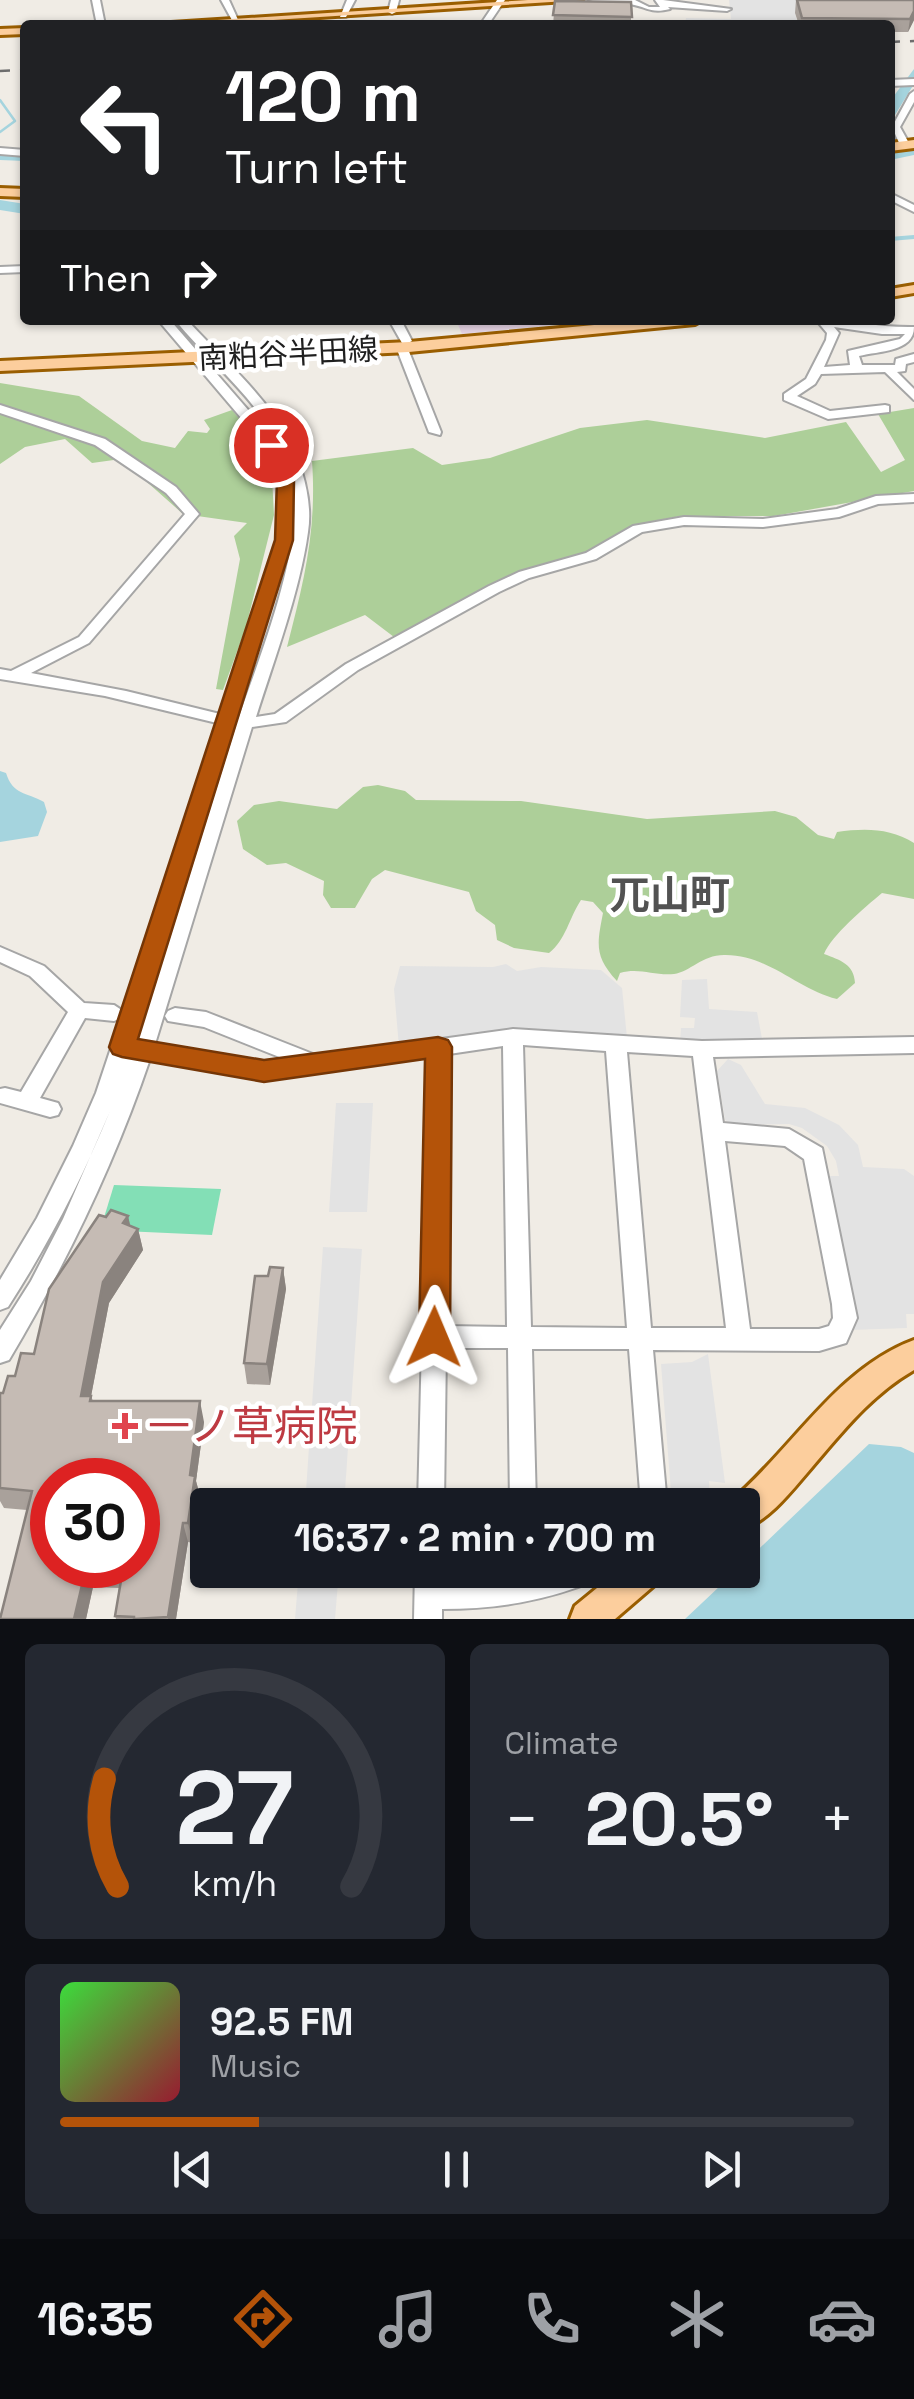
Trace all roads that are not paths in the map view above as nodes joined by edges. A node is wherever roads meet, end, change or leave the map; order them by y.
1 (226, 0) edge
2 (351, 0) edge
3 (577, 0) edge
4 (593, 0) edge
5 (662, 2) edge
6 (498, 3) edge
7 (393, 6) edge
8 (727, 9) dead end
9 (345, 19) edge
10 (236, 20) joint
11 (914, 94) edge
12 (904, 110) junction
13 (914, 122) edge
14 (903, 144) edge
15 (170, 325) edge
16 (185, 325) edge
17 (397, 325) edge
18 (586, 325) edge
19 (634, 325) edge
20 (829, 325) edge
21 (832, 325) edge
22 (847, 325) edge
23 (914, 330) edge
24 (404, 344) junction
25 (204, 356) junction
26 (914, 358) edge
27 (0, 363) edge
28 (855, 364) junction
29 (888, 370) junction
30 (815, 371) junction
31 (914, 396) edge
32 (885, 408) dead end
33 (0, 409) edge
34 (435, 432) dead end
35 (914, 498) edge
36 (5, 678) edge
37 (235, 722) junction
38 (0, 954) edge
39 (79, 1010) junction
40 (114, 1013) dead end
41 (175, 1016) dead end
42 (513, 1037) junction
43 (616, 1042) junction
44 (914, 1045) edge
45 (122, 1047) junction
46 (438, 1047) junction
47 (145, 1050) junction
48 (702, 1050) junction
49 (315, 1061) junction
50 (5, 1096) dead end
51 (28, 1101) junction
52 (50, 1108) dead end
53 (714, 1131) junction
54 (0, 1300) edge
55 (434, 1337) junction
56 (518, 1339) junction
57 (739, 1340) junction
58 (640, 1341) junction
59 (0, 1352) edge
60 (914, 1354) edge
61 (431, 1488) edge
62 (522, 1488) edge
63 (653, 1488) edge
64 (760, 1494) edge
65 (477, 1588) edge
66 (625, 1588) edge
67 (429, 1595) edge
68 (588, 1619) edge

1 - 10 street
2 - 9 street
3 - 6 main road
4 - 5 street
5 - 8 street
6 - 7 main road
7 - 9 main road
9 - 10 main road
11 - 12 street
12 - 13 street
12 - 14 street
15 - 25 street
16 - 25 street
17 - 24 street
18 - 24 main road, 南粕谷半田線
19 - 24 main road, 南粕谷半田線
20 - 30 street
21 - 28 street
22 - 23 street
23 - 28 street
24 - 25 main road, 南粕谷半田線
24 - 34 street
25 - 27 main road, 南粕谷半田線
25 - 37 street
26 - 29 street
28 - 29 street
28 - 30 street
29 - 31 street
30 - 32 street
33 - 36 street
35 - 37 street
36 - 37 street
37 - 45 street
37 - 47 street
38 - 39 street
39 - 40 street
39 - 51 street
41 - 49 street
42 - 43 street
42 - 46 street
42 - 56 street
43 - 48 street
43 - 58 street
44 - 48 street
45 - 47 street
45 - 54 street
46 - 49 street
46 - 55 street
47 - 49 street
47 - 59 street
48 - 53 street
50 - 51 street
51 - 52 street
53 - 57 street
53 - 57 street
55 - 56 street
55 - 61 street
56 - 58 street
56 - 62 street
57 - 58 street
58 - 63 street
60 - 64 main road
65 - 67 street
66 - 68 main road

